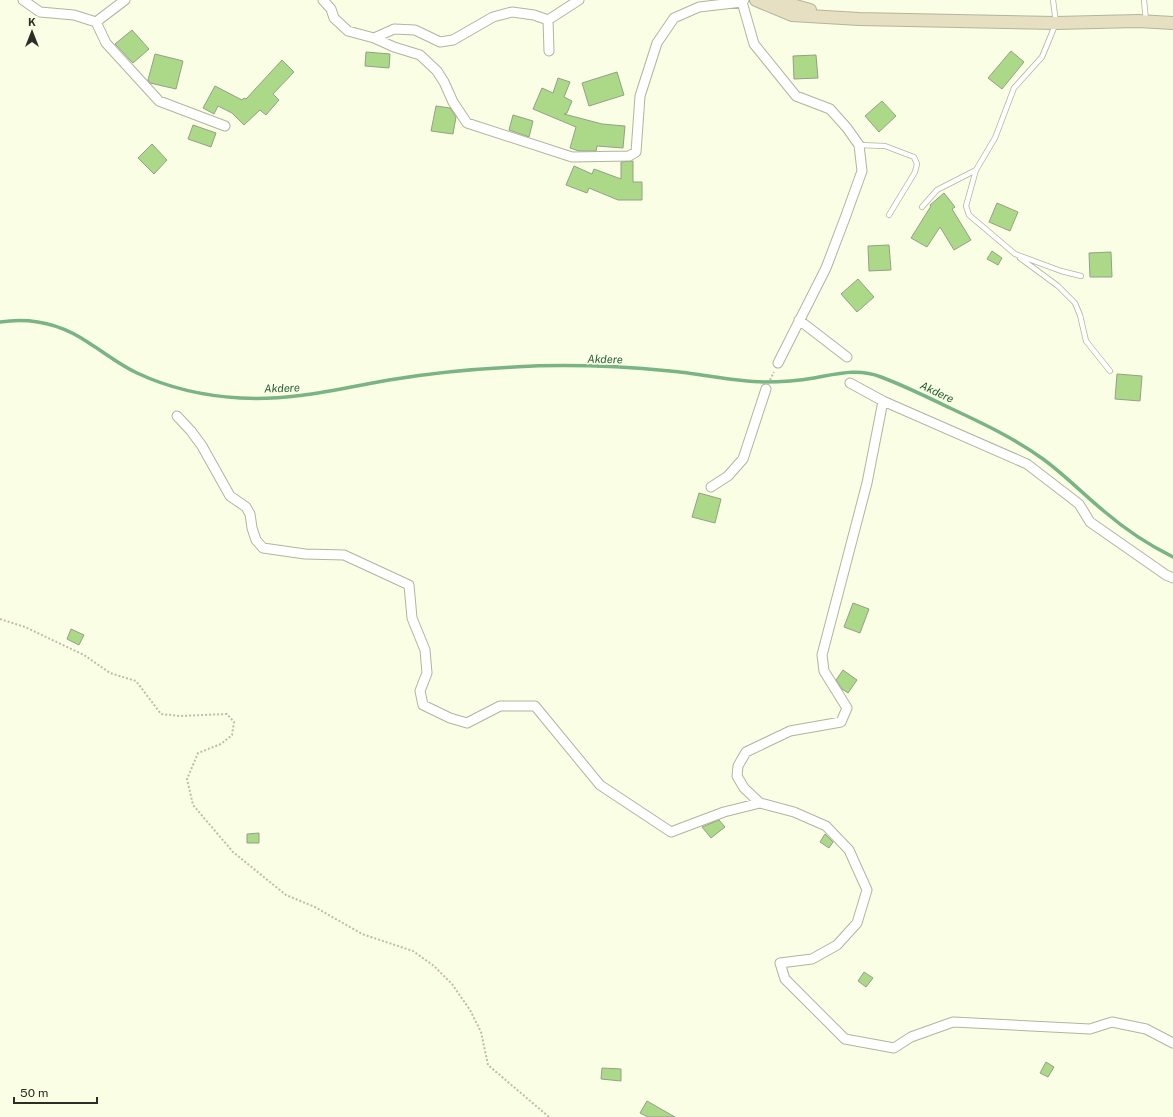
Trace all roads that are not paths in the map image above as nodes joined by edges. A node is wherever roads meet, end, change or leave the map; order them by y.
1 (22, 0) edge
2 (125, 0) edge
3 (323, 0) edge
4 (579, 0) edge
5 (756, 0) edge
6 (774, 0) edge
7 (1053, 0) edge
8 (1144, 0) edge
9 (743, 1) edge
10 (548, 20) junction
11 (1146, 21) junction
12 (96, 22) junction
13 (981, 22) junction
14 (1056, 23) junction
15 (1173, 23) edge
16 (374, 38) junction
17 (549, 51) dead end
18 (225, 126) dead end
19 (860, 145) junction
20 (976, 170) junction
21 (922, 207) dead end
22 (889, 215) dead end
23 (1016, 254) junction
24 (1082, 276) dead end
25 (800, 320) junction
26 (847, 357) dead end
27 (778, 363) road end
28 (1110, 372) dead end
29 (850, 383) dead end
30 (766, 389) road end
31 (883, 401) junction
32 (177, 416) dead end
33 (711, 487) dead end
34 (1173, 578) edge
35 (760, 803) junction
36 (1173, 1043) edge

1 - 12 street
2 - 12 street
3 - 16 street
4 - 10 street
5 - 13 main road
6 - 13 main road
7 - 14 lane
8 - 11 lane
9 - 16 street
9 - 19 street
10 - 16 street
10 - 17 street
11 - 14 main road
11 - 15 main road
12 - 18 street
13 - 14 main road
14 - 20 lane
19 - 22 lane
19 - 25 street
20 - 21 lane
20 - 23 lane
23 - 24 lane
23 - 28 lane
25 - 26 street
25 - 27 street
29 - 31 street
30 - 33 street
31 - 34 street
31 - 35 street
32 - 35 street
35 - 36 street

